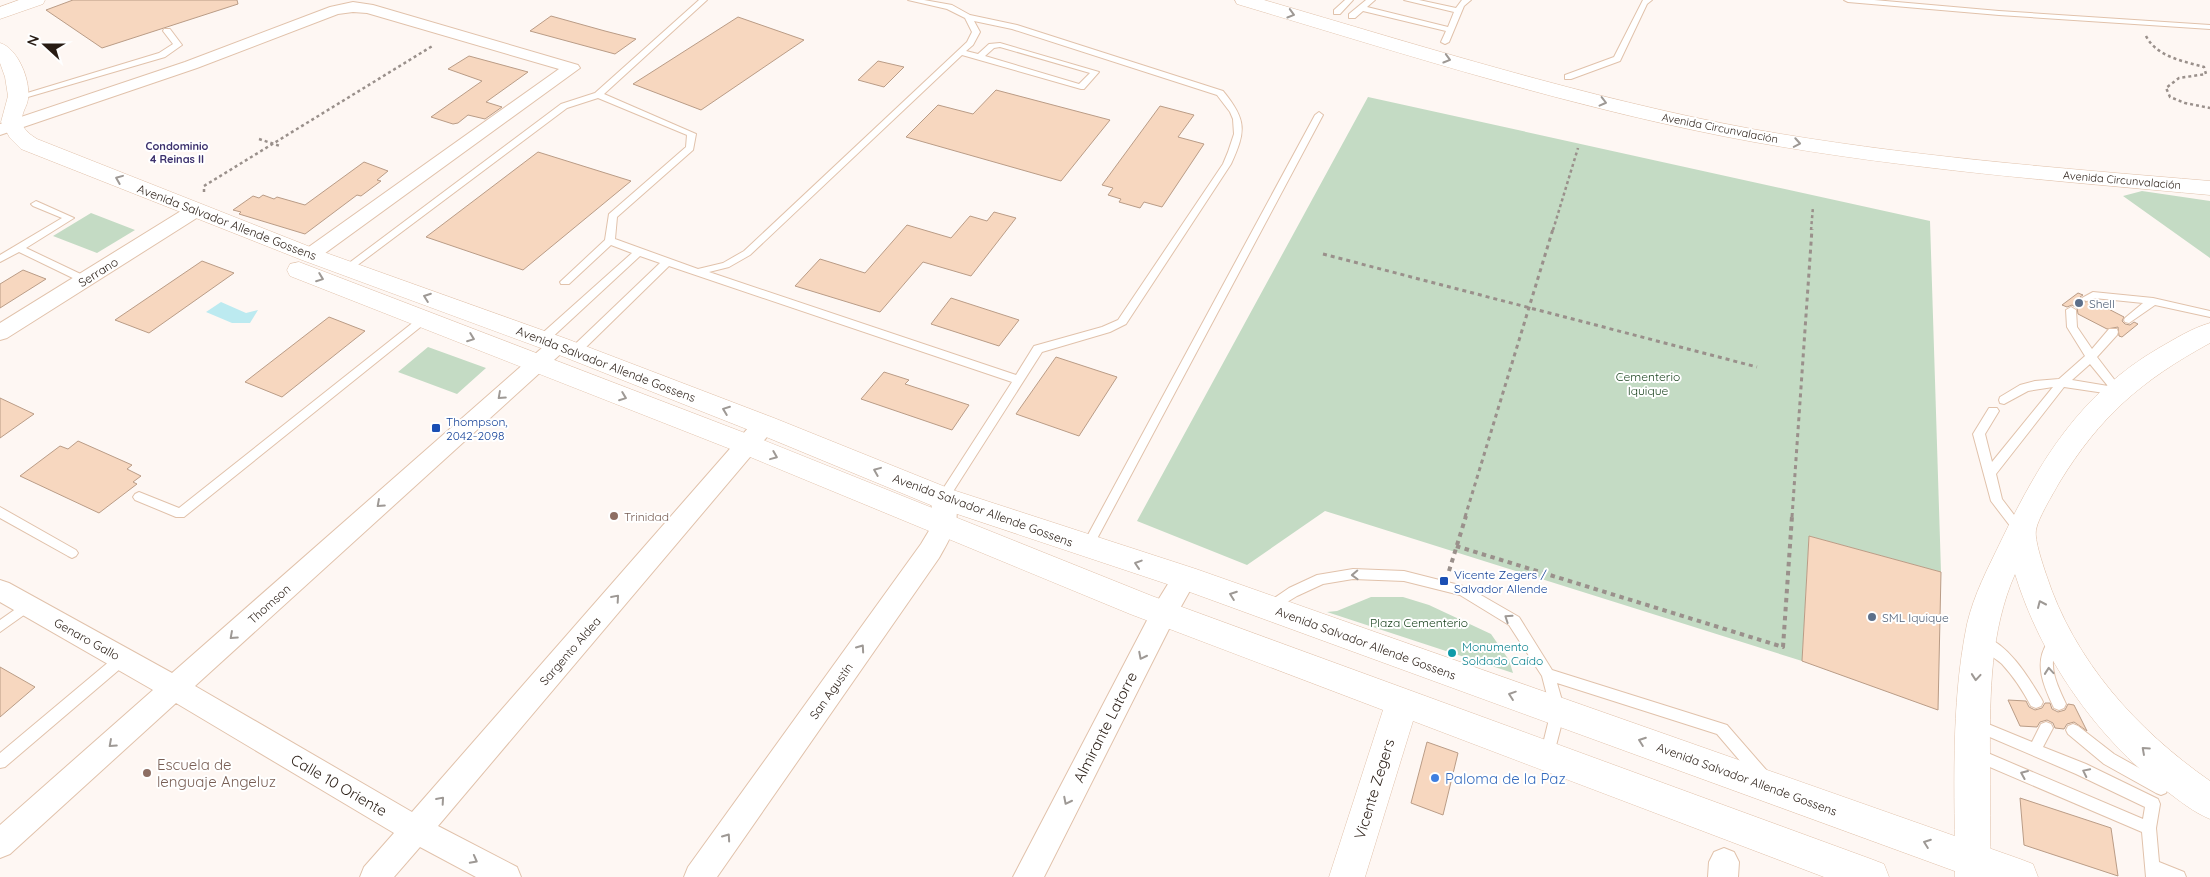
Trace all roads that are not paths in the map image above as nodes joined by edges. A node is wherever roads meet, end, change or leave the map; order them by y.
1 (36, 0) edge
2 (703, 0) edge
3 (912, 0) edge
4 (1244, 0) edge
5 (1296, 0) edge
6 (1371, 0) edge
7 (1408, 0) edge
8 (1467, 0) edge
9 (1648, 0) edge
10 (1848, 0) edge
11 (1350, 9) edge
12 (1459, 11) junction
13 (0, 13) edge
14 (968, 17) junction
15 (2210, 27) edge
16 (168, 31) dead end
17 (1448, 36) junction
18 (0, 49) edge
19 (961, 52) junction
20 (978, 58) junction
21 (1568, 77) junction
22 (598, 95) junction
23 (18, 97) junction
24 (1319, 115) dead end
25 (4, 132) edge
26 (2210, 172) edge
27 (2137, 181) junction
28 (2210, 188) edge
29 (2210, 195) edge
30 (36, 204) dead end
31 (187, 213) junction
32 (610, 242) junction
33 (18, 248) junction
34 (639, 252) junction
35 (310, 255) junction
36 (0, 259) edge
37 (667, 262) junction
38 (348, 268) junction
39 (698, 272) junction
40 (85, 280) junction
41 (565, 282) dead end
42 (2087, 298) dead end
43 (2153, 301) junction
44 (2071, 310) dead end
45 (2210, 314) edge
46 (424, 319) junction
47 (2129, 320) dead end
48 (2113, 332) dead end
49 (2210, 332) edge
50 (0, 333) edge
51 (553, 350) junction
52 (2091, 357) junction
53 (1018, 380) junction
54 (2060, 384) junction
55 (2118, 391) junction
56 (2004, 400) dead end
57 (1993, 412) dead end
58 (756, 435) junction
59 (1989, 474) junction
60 (140, 497) dead end
61 (0, 512) edge
62 (944, 512) junction
63 (2021, 532) junction
64 (1087, 547) junction
65 (72, 553) dead end
66 (1185, 578) junction
67 (0, 590) edge
68 (27, 606) junction
69 (1269, 608) junction
70 (1164, 613) junction
71 (0, 627) edge
72 (2058, 638) junction
73 (1981, 640) junction
74 (122, 659) junction
75 (1548, 674) junction
76 (174, 688) junction
77 (1402, 702) junction
78 (2036, 702) dead end
79 (2059, 704) dead end
80 (1558, 711) junction
81 (2046, 728) dead end
82 (2074, 730) dead end
83 (1973, 738) junction
84 (2035, 749) junction
85 (1547, 756) junction
86 (0, 762) edge
87 (2168, 782) junction
88 (1772, 788) junction
89 (2210, 802) edge
90 (2153, 804) junction
91 (2149, 828) junction
92 (416, 830) junction
93 (0, 844) edge
94 (1973, 868) edge
95 (2152, 872) edge
96 (375, 877) edge
97 (506, 877) edge
98 (699, 877) edge
99 (1028, 877) edge
100 (1348, 877) edge
101 (1871, 877) edge
102 (2020, 877) edge
103 (2179, 877) edge

1 - 13 main road
2 - 22 lane
3 - 14 lane
4 -> 27 main road, Avenida Circunvalación
5 - 11 main road, Avenida Circunvalación
6 - 11 lane
7 - 12 lane
8 - 12 lane
9 - 21 lane
10 - 15 lane
11 - 17 main road, Avenida Circunvalación
12 - 17 lane
14 - 19 lane
14 - 53 lane
16 - 23 lane
17 - 21 main road, Avenida Circunvalación
18 - 23 main road
19 - 20 lane
19 - 39 lane
20 - 20 lane
21 - 26 main road, Avenida Circunvalación
22 - 32 lane
22 - 38 lane
23 - 25 main road
24 - 64 lane
25 - 31 main road, Avenida Salvador Allende Gossens
25 - 35 street
27 - 28 main road, Avenida Circunvalación
27 - 29 main road
30 - 33 lane
31 - 35 main road, Avenida Salvador Allende Gossens
31 - 40 street, Serrano
31 -> 46 main road, Avenida Salvador Allende Gossens
32 - 34 lane
32 - 41 lane
33 - 36 lane
33 - 40 lane
34 - 37 lane
34 - 51 lane
35 - 38 main road, Avenida Salvador Allende Gossens
37 - 39 lane
37 - 51 lane
51 -> 38 main road, Avenida Salvador Allende Gossens
39 - 53 lane
40 - 50 street, Serrano
42 - 43 lane
43 - 45 lane
43 - 47 lane
44 - 52 lane
46 -> 51 main road, Avenida Salvador Allende Gossens
46 - 60 lane
48 - 52 lane
49 - 55 main road
51 - 58 main road, Avenida Salvador Allende Gossens
51 -> 76 street, Thomson
52 - 54 lane
52 - 55 lane
53 - 62 lane
54 - 55 lane
54 - 56 lane
54 - 59 lane
55 - 63 main road
57 - 59 lane
58 - 62 main road, Avenida Salvador Allende Gossens
92 -> 58 street, Sargento Aldea
59 - 63 lane
61 - 65 lane
62 - 64 main road, Avenida Salvador Allende Gossens
62 - 70 main road, Avenida Salvador Allende Gossens
98 -> 62 street, San Agustín
72 -> 63 main road
63 - 73 main road
66 -> 64 main road, Avenida Salvador Allende Gossens
69 -> 66 main road, Avenida Salvador Allende Gossens
66 - 70 street, Almirante Latorre
67 - 68 street, Genaro Gallo
68 - 71 lane
68 - 74 street, Genaro Gallo
75 -> 69 lane
80 -> 69 main road, Avenida Salvador Allende Gossens
70 - 77 main road, Avenida Salvador Allende Gossens
70 -> 99 street, Almirante Latorre
79 -> 72 lane
87 -> 72 main road
73 - 78 lane
73 -> 83 main road
74 - 76 street, Genaro Gallo
74 - 86 lane
75 - 80 lane
75 - 88 lane
76 - 92 street, Calle 10 Oriente
76 -> 93 street, Thomson
77 - 85 main road, Avenida Salvador Allende Gossens
77 - 100 main road, Vicente Zegers
80 - 85 lane
88 -> 80 main road, Avenida Salvador Allende Gossens
81 - 84 lane
82 - 87 lane
83 - 84 lane
91 -> 83 lane
83 - 94 main road
90 -> 84 lane
85 - 101 main road, Avenida Salvador Allende Gossens
87 - 89 main road
87 - 90 lane
94 -> 88 main road, Avenida Salvador Allende Gossens
90 - 91 lane
91 - 95 lane
92 - 96 street, Sargento Aldea
92 -> 97 street, Calle 10 Oriente
94 - 102 main road, Avenida Salvador Allende Gossens
95 - 103 lane

